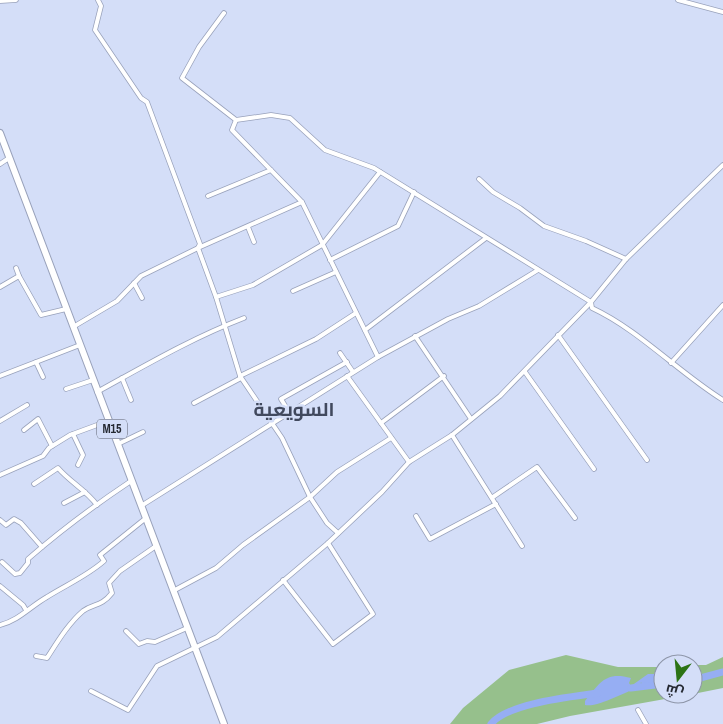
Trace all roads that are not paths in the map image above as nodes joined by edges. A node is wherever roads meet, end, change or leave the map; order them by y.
1 (16, 0) edge
2 (98, 0) edge
3 (678, 0) edge
4 (0, 1) edge
5 (723, 12) edge
6 (224, 13) dead end
7 (236, 120) junction
8 (0, 133) edge
9 (9, 158) junction
10 (0, 164) edge
11 (723, 165) edge
12 (271, 170) junction
13 (380, 172) junction
14 (478, 179) dead end
15 (414, 192) junction
16 (208, 196) dead end
17 (302, 202) junction
18 (248, 227) junction
19 (486, 238) junction
20 (254, 242) dead end
21 (322, 246) junction
22 (198, 248) junction
23 (626, 259) junction
24 (330, 260) junction
25 (16, 268) dead end
26 (538, 270) junction
27 (336, 272) junction
28 (19, 276) junction
29 (134, 283) junction
30 (0, 287) edge
31 (293, 290) dead end
32 (216, 296) junction
33 (142, 298) dead end
34 (591, 302) junction
35 (723, 306) edge
36 (66, 309) junction
37 (356, 312) junction
38 (244, 318) dead end
39 (224, 326) junction
40 (73, 327) junction
41 (364, 330) junction
42 (558, 335) junction
43 (415, 336) junction
44 (80, 345) junction
45 (340, 353) dead end
46 (378, 356) junction
47 (36, 362) junction
48 (347, 362) junction
49 (671, 364) junction
50 (353, 372) junction
51 (525, 372) junction
52 (0, 376) edge
53 (347, 376) junction
54 (444, 376) junction
55 (43, 377) dead end
56 (240, 377) junction
57 (122, 378) junction
58 (93, 380) junction
59 (66, 389) dead end
60 (98, 392) junction
61 (131, 400) dead end
62 (723, 400) edge
63 (194, 403) dead end
64 (27, 405) dead end
65 (289, 412) junction
66 (471, 419) junction
67 (0, 421) edge
68 (108, 421) junction
69 (381, 423) junction
70 (273, 424) junction
71 (24, 430) dead end
72 (143, 432) dead end
73 (73, 434) junction
74 (452, 434) junction
75 (391, 438) junction
76 (118, 444) junction
77 (52, 446) junction
78 (646, 460) dead end
79 (409, 462) junction
80 (78, 465) dead end
81 (594, 469) dead end
82 (0, 475) edge
83 (131, 481) junction
84 (34, 484) dead end
85 (85, 492) junction
86 (310, 497) junction
87 (493, 497) junction
88 (64, 503) dead end
89 (97, 504) junction
90 (496, 504) junction
91 (141, 506) junction
92 (416, 516) dead end
93 (146, 518) junction
94 (575, 518) dead end
95 (0, 520) edge
96 (338, 533) junction
97 (328, 543) junction
98 (156, 546) junction
99 (522, 546) dead end
100 (42, 547) junction
101 (2, 562) dead end
102 (284, 580) junction
103 (0, 586) edge
104 (173, 590) junction
105 (26, 610) junction
106 (0, 625) edge
107 (187, 628) junction
108 (126, 631) dead end
109 (196, 649) junction
110 (36, 656) dead end
111 (91, 691) dead end
112 (638, 710) dead end
113 (224, 724) edge
114 (646, 724) edge

1 - 4 street
2 - 22 street
3 - 5 street
6 - 7 street
7 - 12 street
7 - 13 street
8 - 9 highway, M15
9 - 10 street
9 - 36 highway, M15
11 - 23 street
12 - 16 street
12 - 17 street
13 - 15 street
13 - 21 street
14 - 23 street
15 - 19 street
15 - 24 street
17 - 18 street
17 - 21 street
18 - 20 street
18 - 22 street
19 - 26 street
19 - 41 street
21 - 24 street
21 - 32 street
22 - 29 street
22 - 32 street
23 - 34 street
24 - 27 street
25 - 28 street
26 - 34 street
26 - 43 street
27 - 31 street
27 - 37 street
28 - 30 street
28 - 36 street
29 - 33 street
29 - 40 street
32 - 39 street
34 - 42 street
34 - 49 street
35 - 49 street
36 - 40 highway, M15
37 - 41 street
37 - 56 street
38 - 39 street
39 - 56 street
39 - 57 street
40 - 44 highway, M15
41 - 46 street
42 - 51 street
42 - 78 street
43 - 46 street
43 - 54 street
44 - 47 street
44 - 58 highway, M15
45 - 48 street
46 - 50 street
47 - 52 street
47 - 55 street
48 - 50 street
48 - 65 street
49 - 62 street
50 - 53 street
51 - 66 street
51 - 81 street
53 - 65 street
53 - 69 street
54 - 66 street
54 - 69 street
56 - 63 street
56 - 70 street
57 - 60 street
57 - 61 street
58 - 59 street
58 - 60 highway, M15
60 - 68 highway, M15
64 - 67 street
65 - 70 street
66 - 74 street
68 - 73 street
68 - 76 highway, M15
69 - 75 street
70 - 86 street
70 - 91 street
71 - 77 street
72 - 76 street
73 - 77 street
73 - 80 street
74 - 79 street
74 - 87 street
75 - 79 street
75 - 86 street
76 - 83 highway, M15
77 - 82 street
79 - 96 street
83 - 89 street
83 - 91 highway, M15
84 - 85 street
85 - 88 street
85 - 89 street
86 - 96 street
86 - 104 street
87 - 90 street
87 - 94 street
89 - 100 street
90 - 92 street
90 - 99 street
91 - 93 highway, M15
93 - 98 highway, M15
93 - 105 street
95 - 100 street
96 - 97 street
97 - 102 street
97 - 102 street
98 - 104 highway, M15
98 - 110 street
100 - 101 street
102 - 109 street
103 - 105 street
104 - 107 highway, M15
105 - 106 street
107 - 108 street
107 - 109 highway, M15
109 - 111 street
109 - 113 highway, M15
112 - 114 street

